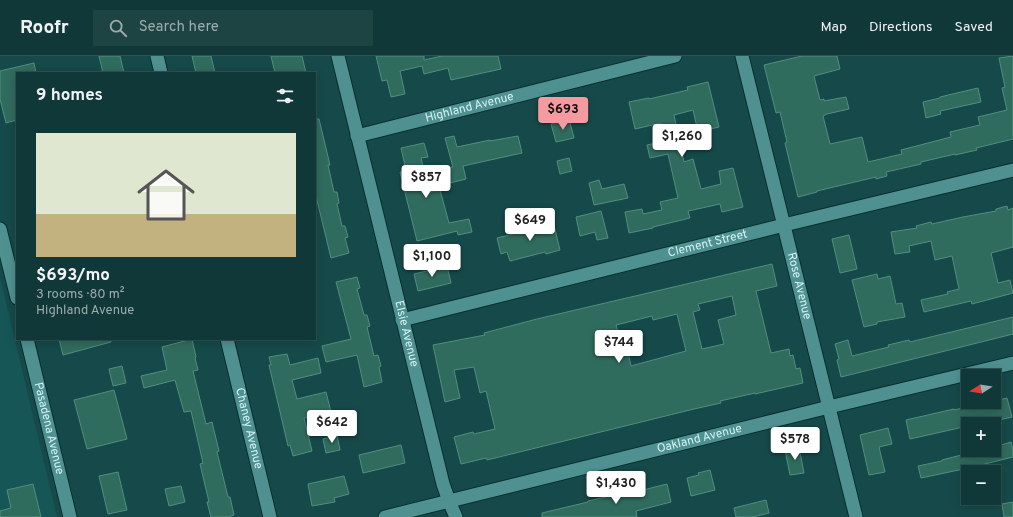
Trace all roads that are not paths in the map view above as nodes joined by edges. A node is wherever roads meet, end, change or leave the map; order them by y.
1 (157, 56) edge
2 (338, 56) edge
3 (675, 56) edge
4 (742, 56) edge
5 (161, 72) edge
6 (357, 136) junction
7 (1013, 170) edge
8 (784, 225) junction
9 (0, 229) edge
10 (16, 294) edge
11 (402, 320) junction
12 (27, 340) edge
13 (227, 340) edge
14 (1013, 362) edge
15 (829, 407) junction
16 (448, 501) junction
17 (70, 517) edge
18 (270, 517) edge
19 (385, 517) edge
20 (456, 517) edge
21 (856, 517) edge

1 - 5 street
2 - 6 street, Elsie Avenue
3 - 6 street, Highland Avenue
4 - 8 street, Rose Avenue
6 - 11 street, Elsie Avenue
7 - 8 street, Clement Street
8 - 11 street, Clement Street
8 - 15 street, Rose Avenue
9 - 10 street
11 - 16 street, Elsie Avenue
12 - 17 street, Pasadena Avenue
13 - 18 street, Chaney Avenue
14 - 15 street, Oakland Avenue
15 - 16 street, Oakland Avenue
15 - 21 street, Rose Avenue
16 - 19 street, Oakland Avenue
16 - 20 street, Elsie Avenue

